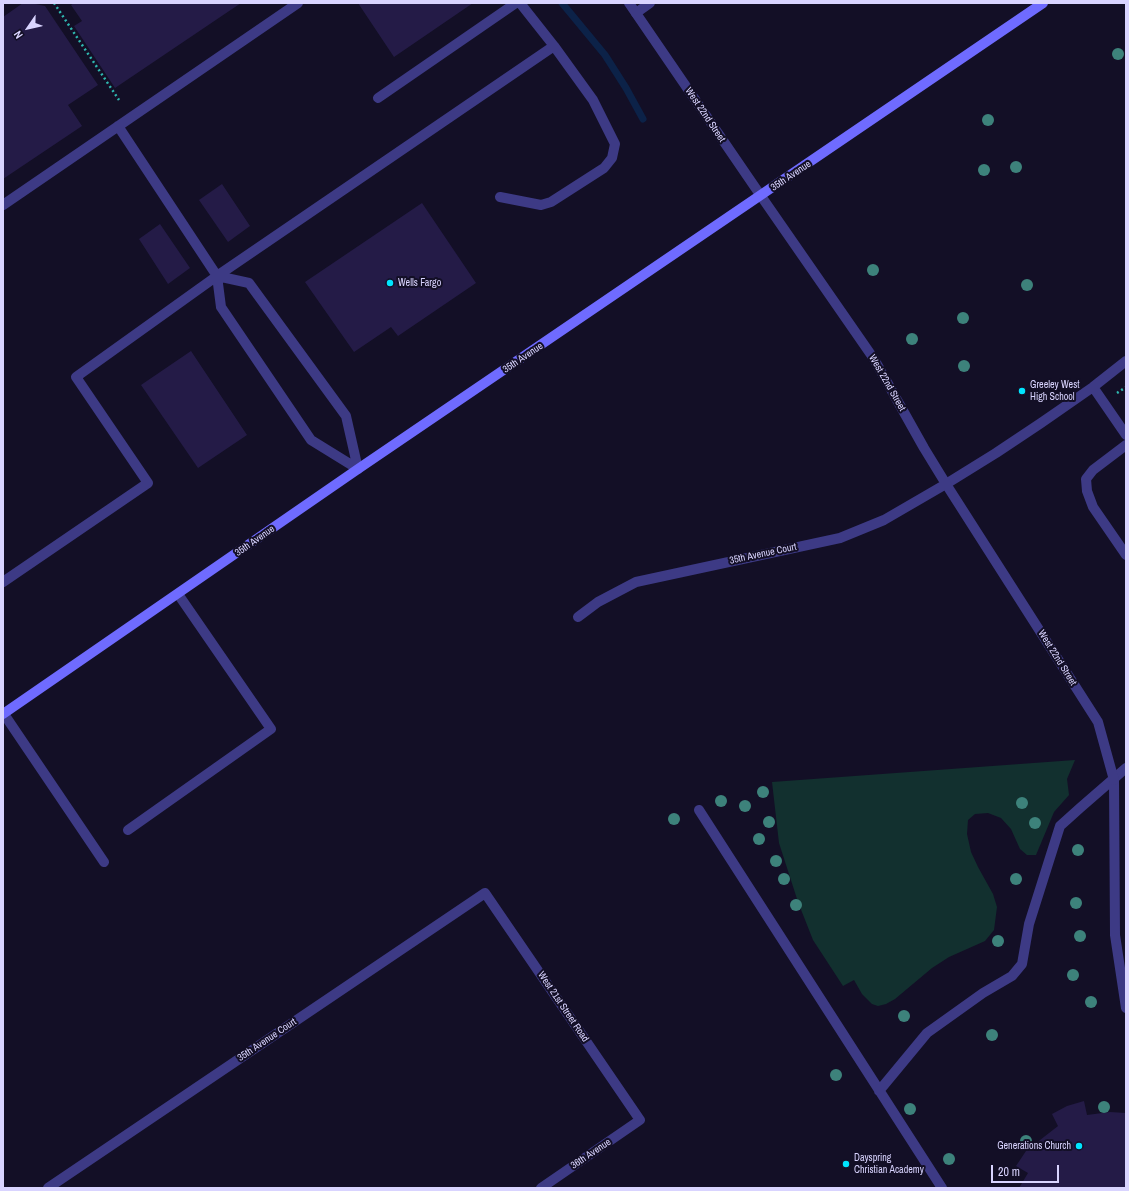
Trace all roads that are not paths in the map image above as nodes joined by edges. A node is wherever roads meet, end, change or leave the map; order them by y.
1 (298, 3) edge
2 (516, 3) edge
3 (520, 3) edge
4 (629, 3) edge
5 (650, 3) edge
6 (1043, 3) edge
7 (636, 13) junction
8 (554, 46) junction
9 (378, 98) dead end
10 (118, 126) junction
11 (761, 196) junction
12 (500, 197) dead end
13 (3, 205) edge
14 (217, 276) junction
15 (1126, 361) edge
16 (1093, 387) junction
17 (1126, 435) edge
18 (1126, 445) edge
19 (358, 469) junction
20 (946, 484) junction
21 (1126, 555) edge
22 (3, 582) edge
23 (178, 594) junction
24 (578, 617) dead end
25 (3, 714) edge
26 (1126, 768) edge
27 (1114, 780) junction
28 (699, 810) dead end
29 (128, 830) dead end
30 (104, 862) dead end
31 (485, 893) joint
32 (1126, 1008) edge
33 (879, 1091) junction
34 (640, 1120) joint
35 (48, 1188) edge
36 (541, 1188) edge
37 (942, 1188) edge

1 - 10 street
2 - 9 street
3 - 8 street
4 - 7 street, West 22nd Street
5 - 7 street
6 - 11 main road, 35th Avenue
7 - 11 street, West 22nd Street
8 - 12 street
8 - 14 street
10 - 13 street
10 - 14 street
11 - 19 main road, 35th Avenue
11 - 20 street, West 22nd Street
14 - 19 street
14 - 19 street
14 - 22 street
15 - 16 street, 35th Avenue Court
16 - 17 street
16 - 20 street, 35th Avenue Court
18 - 21 street
19 - 23 main road, 35th Avenue
20 - 24 street, 35th Avenue Court
20 - 27 street, West 22nd Street
23 - 25 main road, 35th Avenue
23 - 29 street
25 - 30 street
26 - 27 street
27 - 32 street, West 22nd Street
27 - 33 street
28 - 33 street
31 - 34 street, West 21st Street Road
31 - 35 street, 35th Avenue Court
33 - 37 street
34 - 36 street, 36th Avenue

